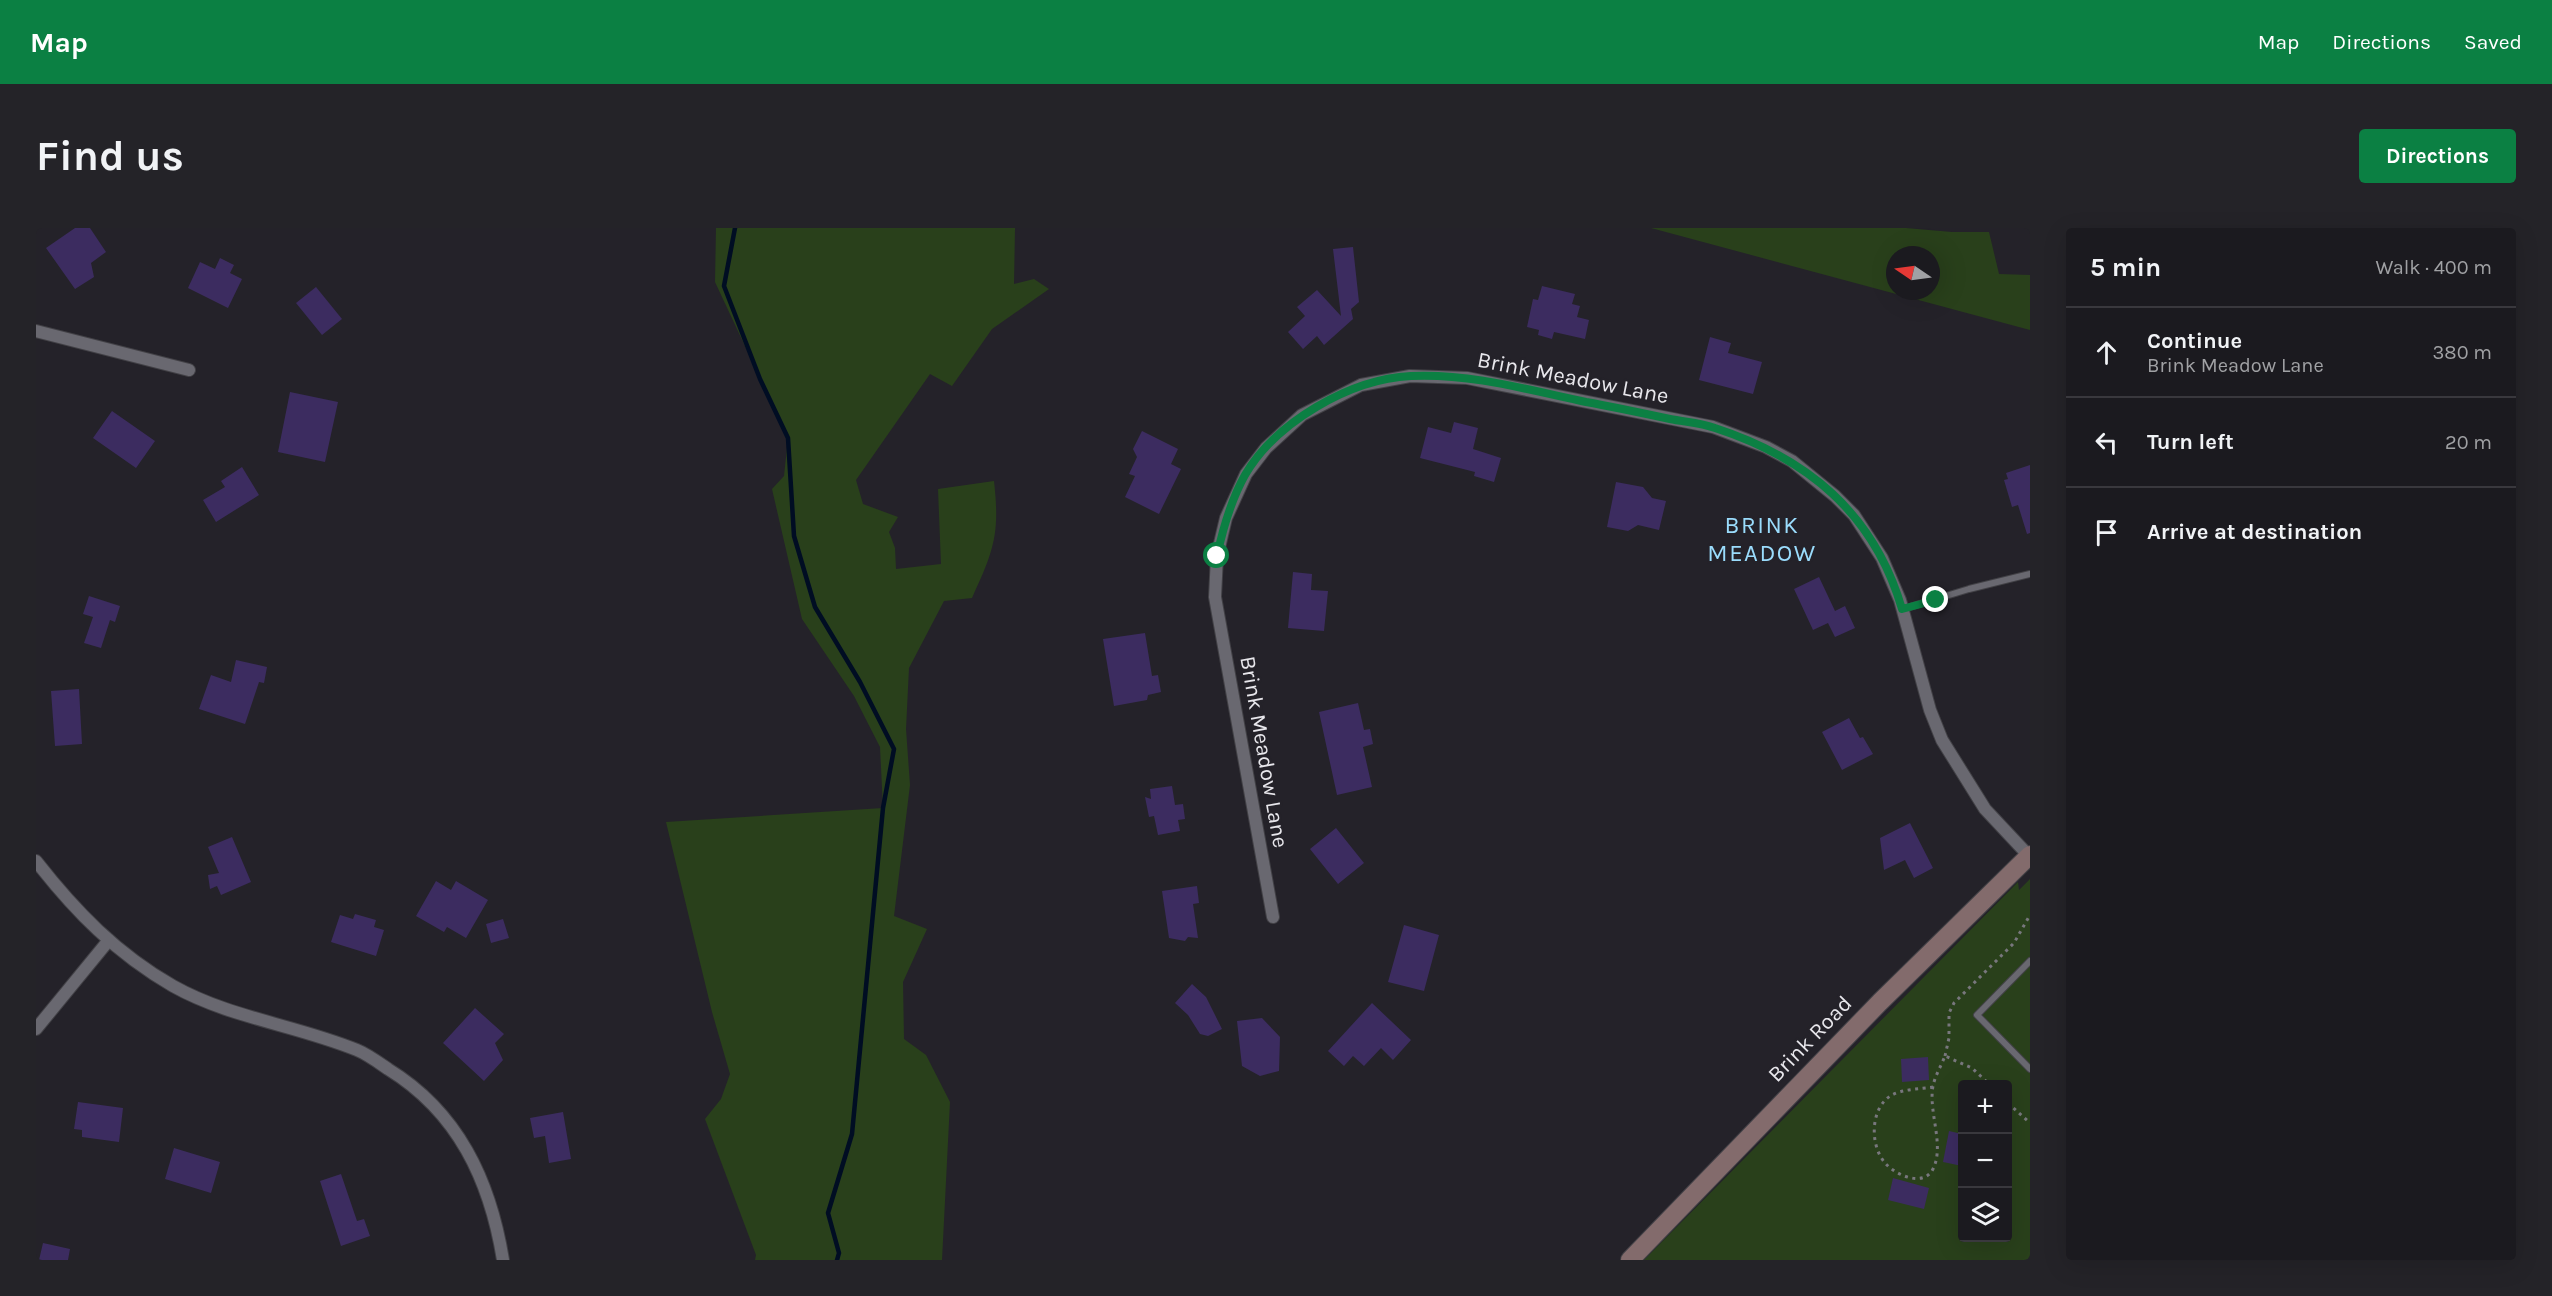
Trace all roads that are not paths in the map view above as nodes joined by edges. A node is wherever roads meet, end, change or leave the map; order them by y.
1 (36, 331) edge
2 (189, 370) dead end
3 (2030, 574) edge
4 (1902, 609) junction
5 (2029, 856) edge
6 (36, 861) edge
7 (1273, 917) dead end
8 (109, 940) junction
9 (2030, 961) edge
10 (36, 1029) edge
11 (2030, 1069) edge
12 (503, 1260) edge
13 (1630, 1260) edge

1 - 2 street
3 - 4 lane
4 - 5 street, Brink Meadow Lane
4 - 7 street, Brink Meadow Lane
5 - 13 main road, Brink Road
6 - 8 street
8 - 10 street
8 - 12 street
9 - 11 lane

